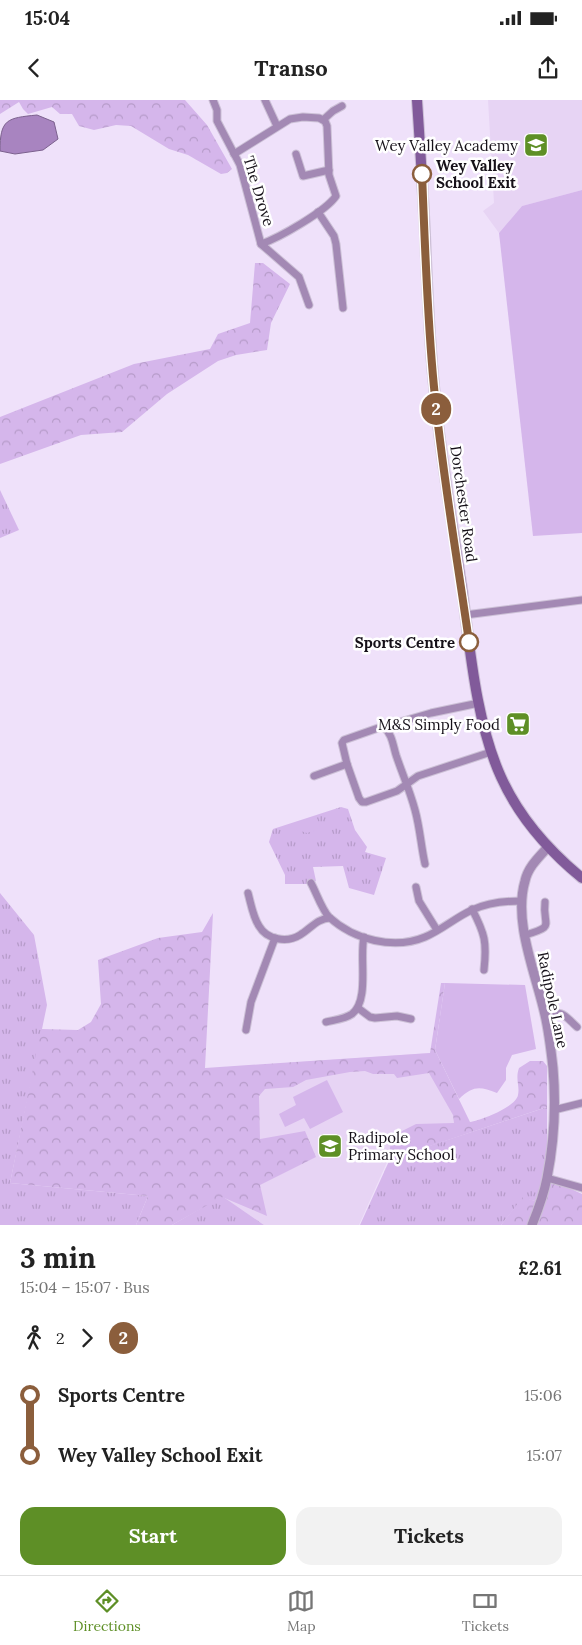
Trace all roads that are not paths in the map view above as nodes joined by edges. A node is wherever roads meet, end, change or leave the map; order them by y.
1 (213, 100) edge
2 (265, 100) edge
3 (417, 100) edge
4 (342, 106) dead end
5 (323, 120) junction
6 (278, 126) junction
7 (234, 154) junction
8 (296, 154) dead end
9 (329, 170) junction
10 (318, 212) junction
11 (261, 244) junction
12 (309, 305) dead end
13 (343, 308) dead end
14 (582, 600) edge
15 (465, 615) junction
16 (479, 703) junction
17 (400, 722) dead end
18 (491, 752) junction
19 (347, 764) junction
20 (314, 776) dead end
21 (406, 784) junction
22 (548, 847) junction
23 (424, 864) dead end
24 (582, 878) edge
25 (311, 883) dead end
26 (416, 887) dead end
27 (248, 893) dead end
28 (521, 901) junction
29 (545, 902) dead end
30 (472, 909) junction
31 (330, 918) junction
32 (437, 930) junction
33 (525, 935) junction
34 (364, 937) junction
35 (274, 938) junction
36 (484, 970) dead end
37 (358, 1008) junction
38 (545, 1014) junction
39 (411, 1019) dead end
40 (326, 1022) dead end
41 (577, 1027) dead end
42 (246, 1030) dead end
43 (582, 1103) edge
44 (554, 1110) junction
45 (547, 1178) junction
46 (582, 1188) edge
47 (532, 1225) edge

1 - 7 street, The Drove
2 - 6 street
3 - 15 main road, Dorchester Road
4 - 5 street
5 - 6 street
5 - 9 street
6 - 7 street
7 - 11 street, The Drove
8 - 9 street
9 - 10 street
10 - 11 street
10 - 13 street
11 - 12 street, The Drove
14 - 15 street
15 - 16 main road, Dorchester Road
16 - 17 street
16 - 18 main road, Dorchester Road
18 - 21 street
18 - 22 main road, Dorchester Road
19 - 20 street
19 - 21 street
19 - 21 street
21 - 23 street
22 - 24 main road, Dorchester Road
22 - 28 street, Radipole Lane
25 - 31 street
26 - 32 street
27 - 35 street
28 - 30 street
28 - 33 street, Radipole Lane
29 - 33 street
30 - 32 street
30 - 36 street
31 - 34 street
31 - 35 street
32 - 34 street
33 - 38 street, Radipole Lane
34 - 37 street
35 - 42 street
37 - 39 street
37 - 40 street
38 - 41 street
38 - 44 street, Radipole Lane
43 - 44 street
44 - 45 street, Radipole Lane
45 - 46 street
45 - 47 street, Radipole Lane

